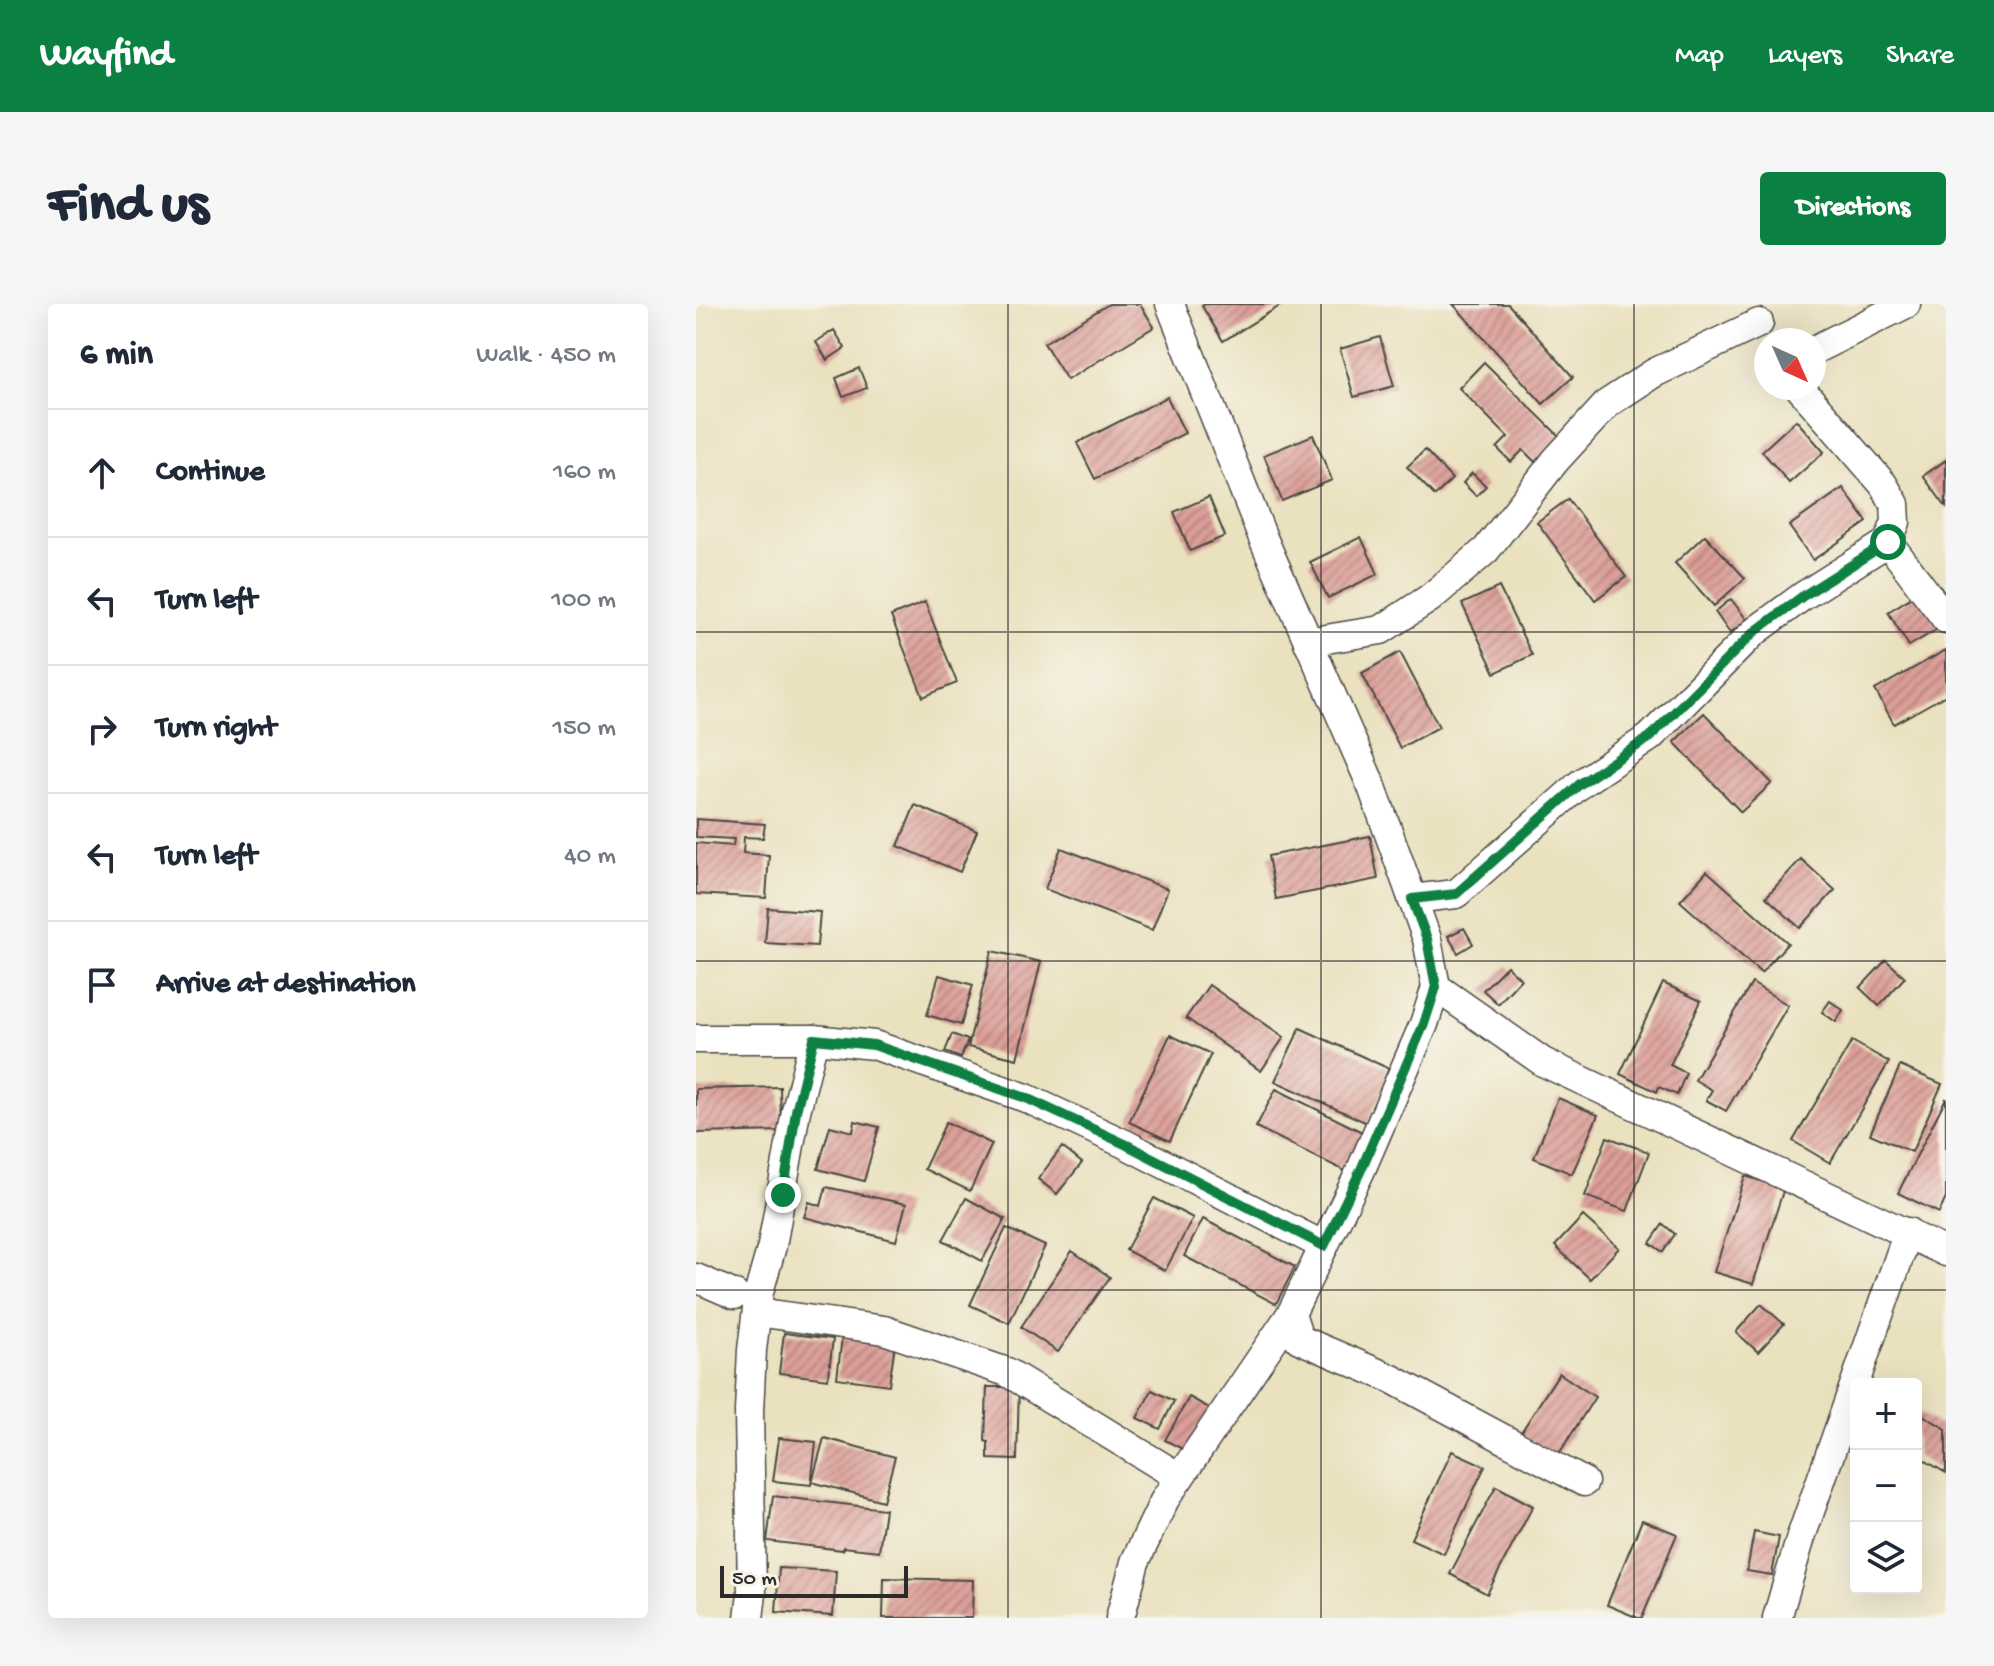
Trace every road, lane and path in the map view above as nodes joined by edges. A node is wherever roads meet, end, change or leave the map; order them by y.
1 (1170, 304) edge
2 (1906, 304) edge
3 (1759, 322) edge
4 (1826, 344) edge
5 (1810, 400) edge
6 (1888, 542) junction
7 (1934, 581) edge
8 (1946, 619) edge
9 (1308, 642) junction
10 (1412, 899) junction
11 (1436, 987) junction
12 (696, 1039) edge
13 (814, 1039) junction
14 (1908, 1232) junction
15 (1324, 1246) junction
16 (1946, 1252) edge
17 (696, 1278) edge
18 (746, 1304) junction
19 (1291, 1314) junction
20 (1179, 1477) junction
21 (1584, 1482) dead end
22 (749, 1618) edge
23 (1120, 1618) edge
24 (1777, 1618) edge

1 - 9 street
2 - 4 street
3 - 9 street
5 - 6 street
6 - 7 street
6 - 10 street
7 - 8 street
9 - 10 street
10 - 11 street
11 - 14 street
11 - 15 street
12 - 13 street
13 - 15 street
13 - 18 street
14 - 16 street
14 - 24 street
15 - 19 street
17 - 18 street
18 - 20 street
18 - 22 street
19 - 20 street
19 - 21 street
20 - 23 street

